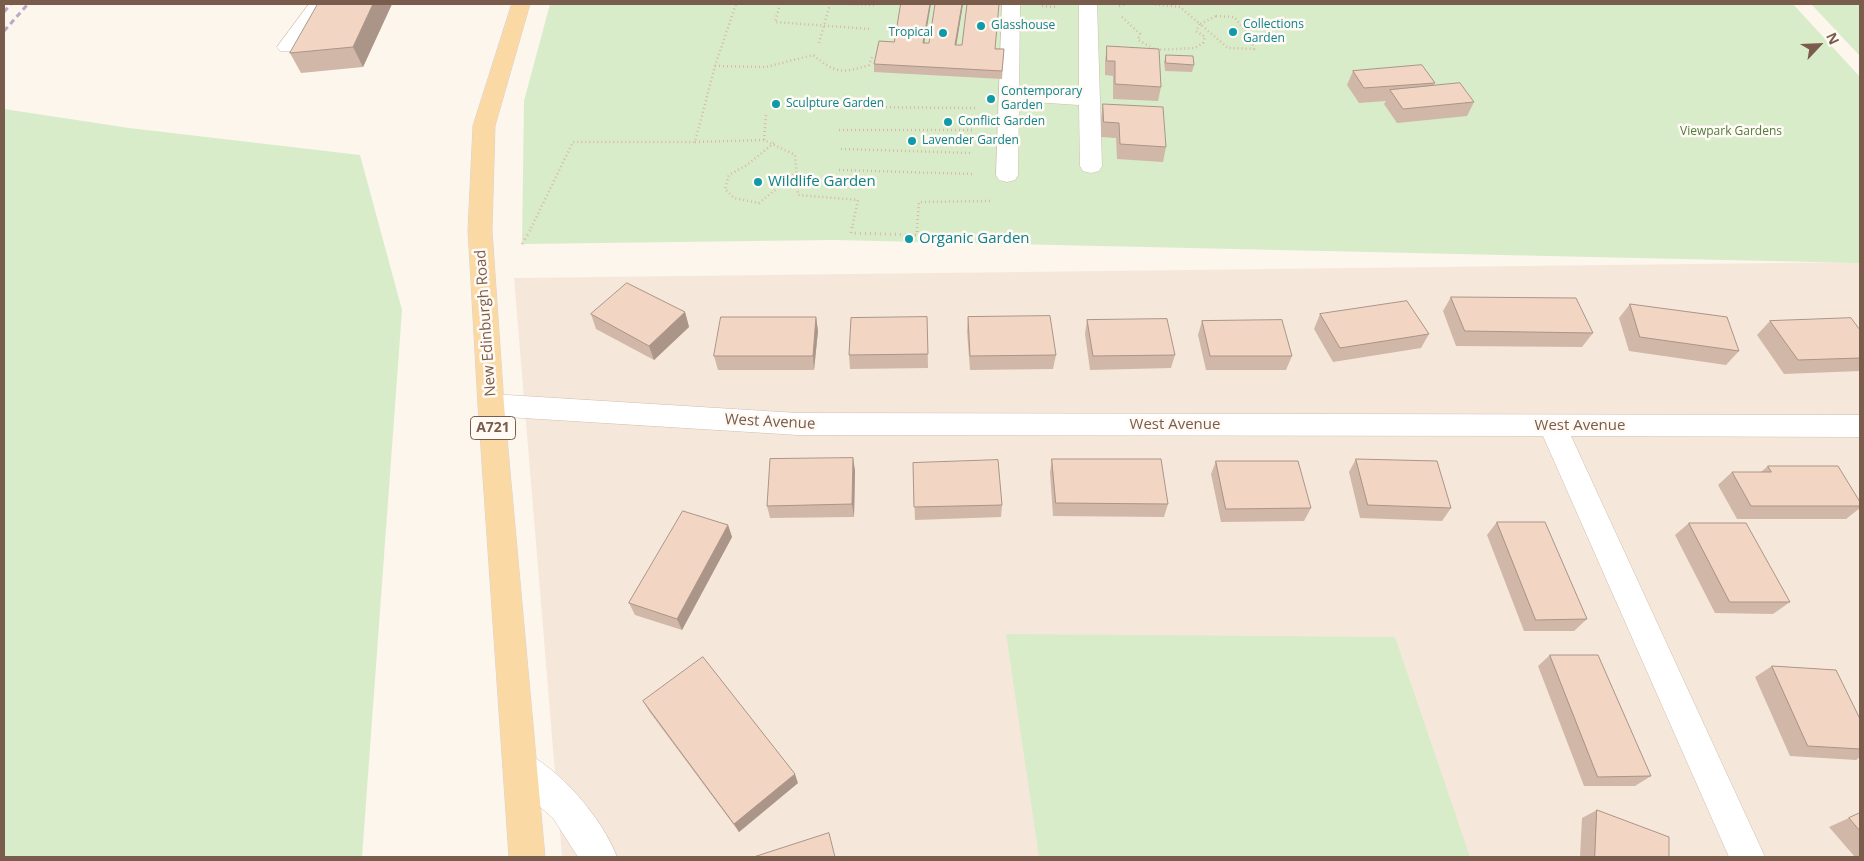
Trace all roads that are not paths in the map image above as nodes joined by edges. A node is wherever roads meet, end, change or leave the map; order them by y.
1 (318, 4) edge
2 (521, 4) edge
3 (1011, 4) edge
4 (1088, 4) edge
5 (287, 47) dead end
6 (1090, 99) junction
7 (1008, 101) junction
8 (1091, 166) dead end
9 (1007, 175) road end
10 (491, 405) junction
11 (1552, 426) junction
12 (1860, 426) edge
13 (520, 767) junction
14 (526, 857) edge
15 (599, 857) edge
16 (1747, 857) edge

1 - 5 street
2 - 10 main road, New Edinburgh Road / A721
3 - 7 street
4 - 6 street
6 - 7 street
6 - 8 street
7 - 9 street
10 - 11 street, West Avenue
10 - 13 main road, New Edinburgh Road / A721
11 - 12 street, West Avenue
11 - 16 street
13 - 14 main road, New Edinburgh Road / A721
13 - 15 street

